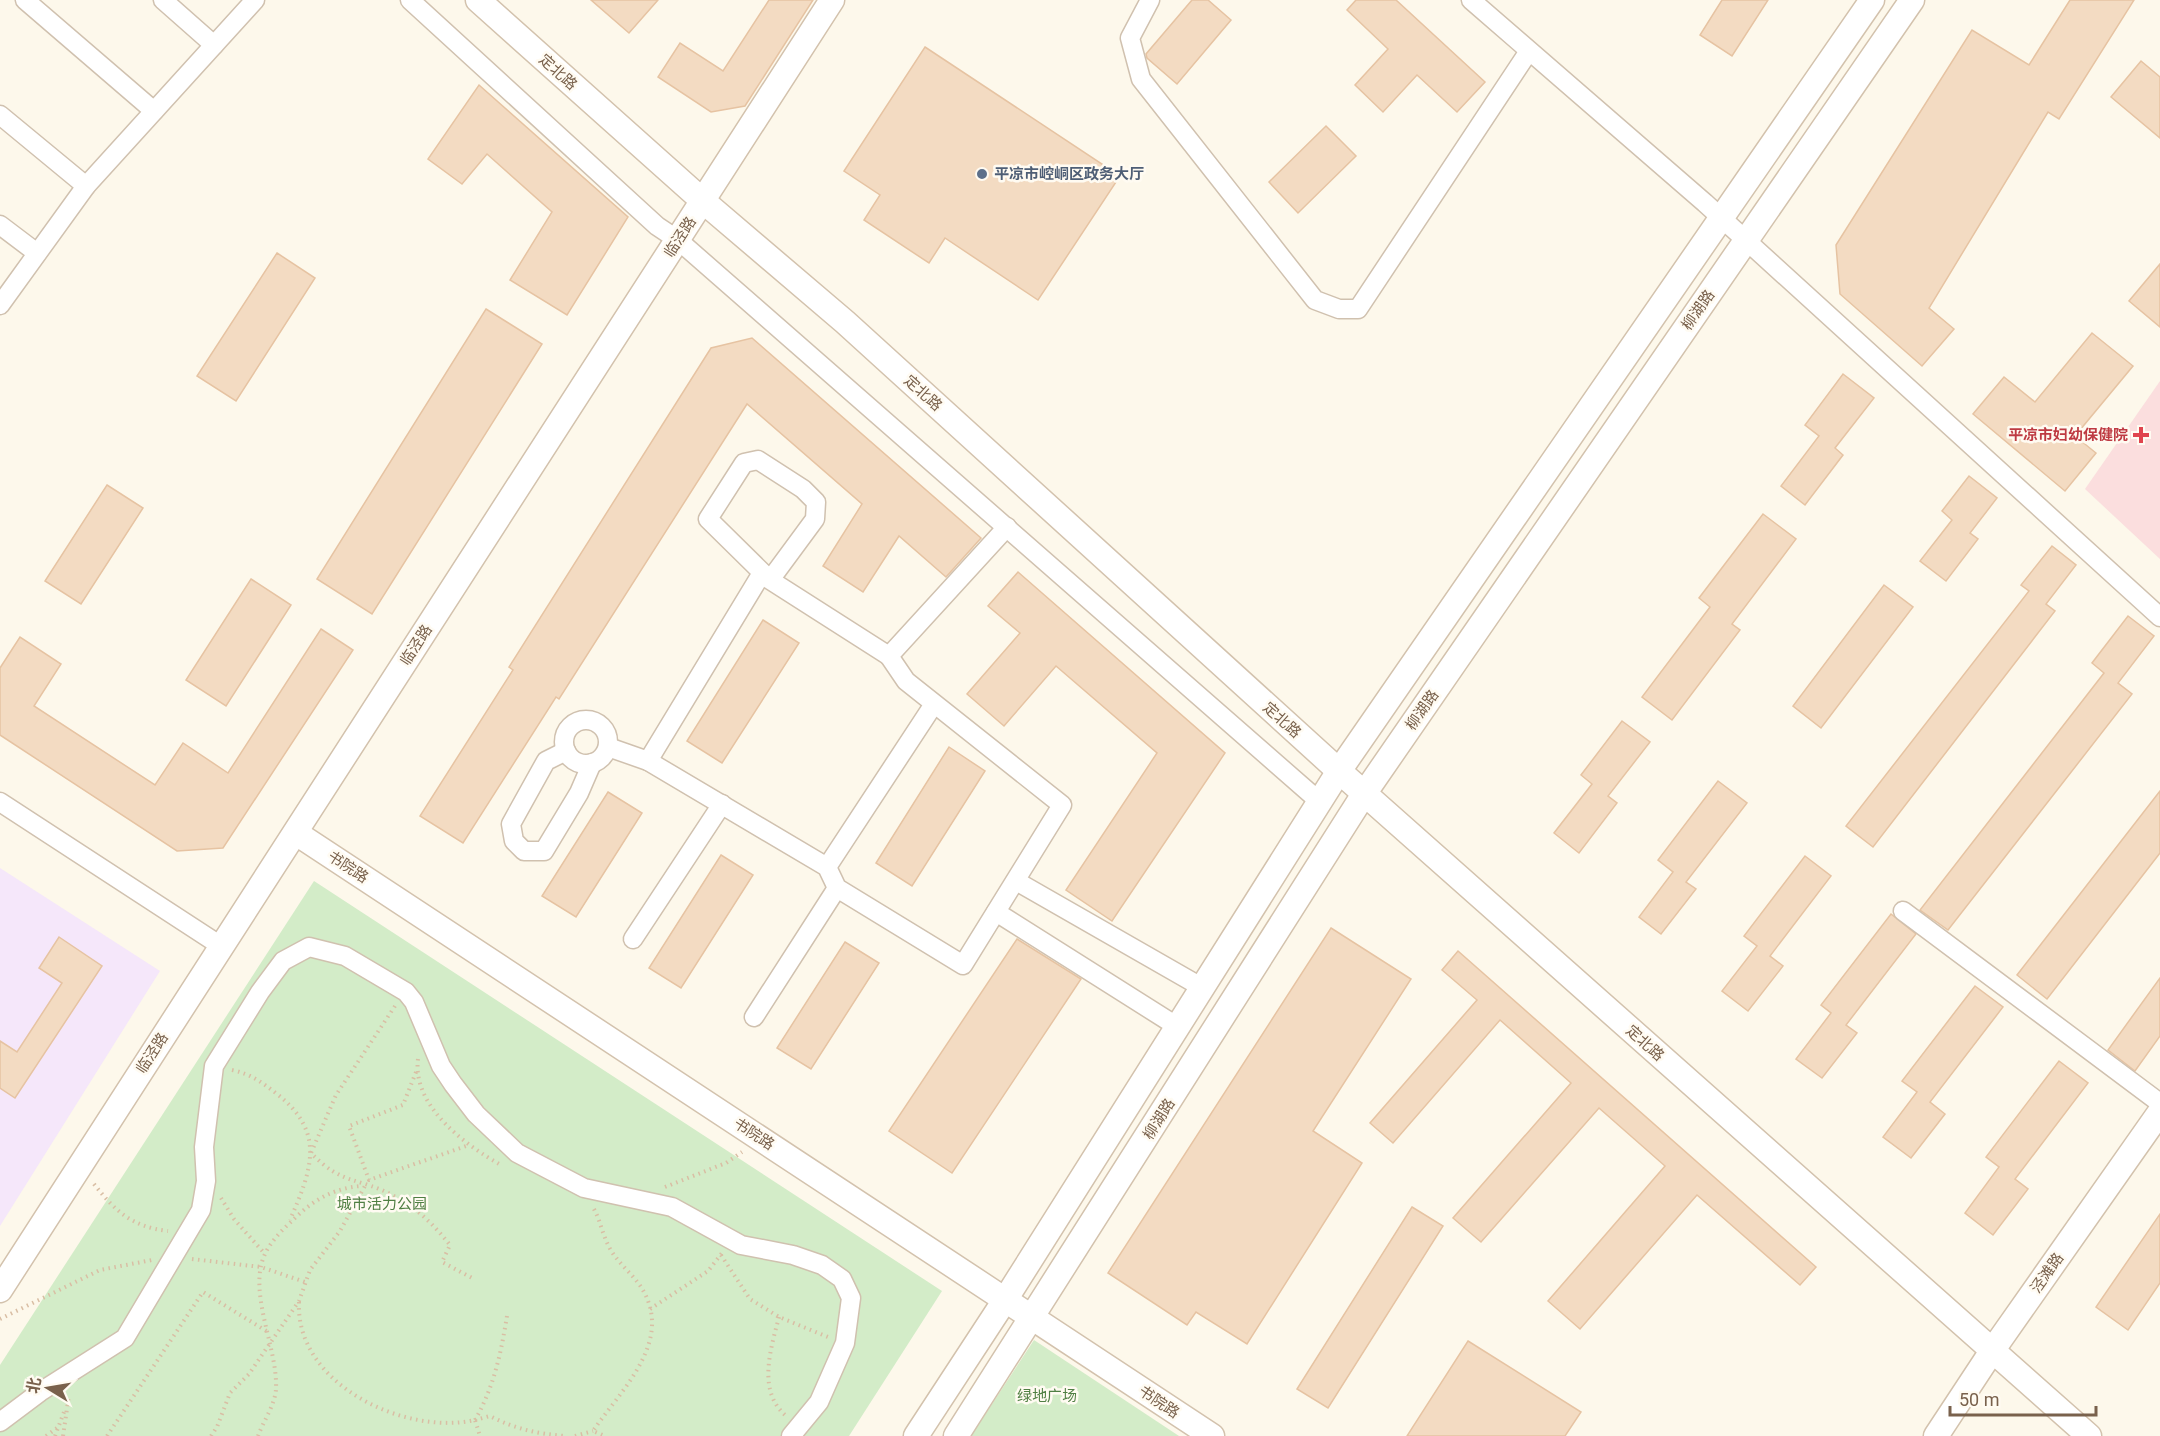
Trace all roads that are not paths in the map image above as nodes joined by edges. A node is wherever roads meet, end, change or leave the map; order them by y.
1 (25, 0) edge
2 (163, 0) edge
3 (255, 0) edge
4 (410, 0) edge
5 (478, 0) edge
6 (832, 0) edge
7 (1150, 0) edge
8 (1471, 0) edge
9 (1872, 0) edge
10 (1912, 0) edge
11 (214, 45) junction
12 (1529, 51) junction
13 (154, 111) junction
14 (0, 115) edge
15 (86, 186) junction
16 (703, 201) junction
17 (1721, 218) junction
18 (0, 225) edge
19 (678, 240) junction
20 (1746, 241) junction
21 (37, 253) junction
22 (0, 305) edge
23 (1007, 526) junction
24 (766, 577) junction
25 (2160, 617) edge
26 (889, 656) junction
27 (934, 704) junction
28 (608, 747) junction
29 (566, 752) junction
30 (648, 760) junction
31 (592, 763) junction
32 (1339, 771) junction
33 (1364, 794) junction
34 (0, 802) edge
35 (1320, 802) junction
36 (722, 804) junction
37 (296, 833) junction
38 (827, 867) junction
39 (1016, 881) junction
40 (837, 888) junction
41 (1903, 910) dead end
42 (996, 912) junction
43 (633, 939) dead end
44 (221, 946) junction
45 (1203, 988) junction
46 (754, 1017) dead end
47 (1178, 1027) junction
48 (2160, 1103) edge
49 (2160, 1112) edge
50 (0, 1290) edge
51 (1005, 1300) junction
52 (1033, 1318) junction
53 (1992, 1351) junction
54 (0, 1422) edge
55 (794, 1433) edge
56 (916, 1436) edge
57 (956, 1436) edge
58 (1212, 1436) edge
59 (1936, 1436) edge
60 (2089, 1436) edge

1 - 13 street
2 - 11 street
3 - 11 street
4 - 19 street
5 - 16 street, 定北路
6 - 16 street, 临泾路
7 - 12 street
8 - 12 street
9 - 17 street
10 - 20 street, 柳湖路
11 - 13 street
12 - 17 street
13 - 15 street
14 - 15 street
15 - 21 street
16 - 19 street, 临泾路
16 - 32 street, 定北路
17 - 20 street
17 - 32 street
18 - 21 street
19 - 23 street
19 - 37 street, 临泾路
20 - 25 street
20 - 33 street, 柳湖路
21 - 22 street
23 - 26 street
23 - 35 street
24 - 24 street
24 - 26 street
24 - 30 street
26 - 27 street
27 - 38 street
27 - 39 street
28 - 29 street
28 - 30 street
28 - 31 street
29 - 31 street
29 - 31 street
30 - 36 street
32 - 33 street, 定北路
32 - 35 street
33 - 52 street, 柳湖路
33 - 53 street, 定北路
34 - 44 street
35 - 45 street
36 - 38 street
36 - 43 street
37 - 44 street, 临泾路
37 - 51 street, 书院路
38 - 40 street
39 - 42 street
39 - 45 street
40 - 42 street
40 - 46 street
41 - 48 street
42 - 47 street
44 - 50 street, 临泾路
45 - 47 street
47 - 51 street
49 - 53 street, 泾滩路
51 - 52 street, 书院路
51 - 56 street
52 - 57 street, 柳湖路
52 - 58 street, 书院路
53 - 59 street, 泾滩路
53 - 60 street, 定北路
54 - 55 street

